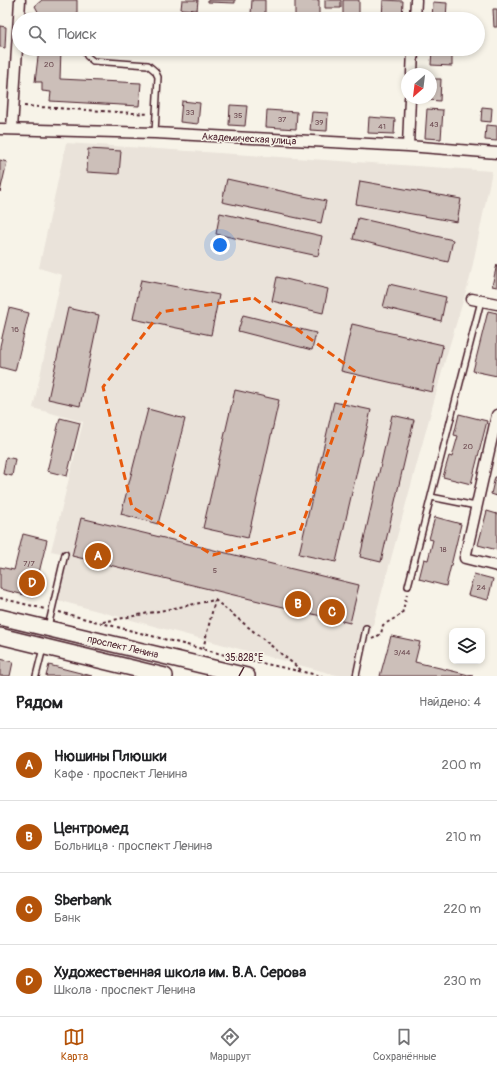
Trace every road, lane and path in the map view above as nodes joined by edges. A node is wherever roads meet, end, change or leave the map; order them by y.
1 (20, 0) edge
2 (416, 0) edge
3 (19, 12) edge
4 (415, 12) edge
5 (16, 56) edge
6 (87, 56) edge
7 (413, 56) edge
8 (412, 68) edge
9 (410, 104) edge
10 (13, 105) junction
11 (156, 115) junction
12 (0, 129) edge
13 (12, 129) junction
14 (155, 133) junction
15 (408, 146) junction
16 (497, 153) edge
17 (477, 300) joint
18 (497, 304) edge
19 (497, 415) edge
20 (431, 497) junction
21 (476, 506) junction
22 (65, 554) dead end
23 (497, 566) edge
24 (408, 586) joint
25 (0, 598) edge
26 (215, 600) junction
27 (52, 610) junction
28 (0, 617) edge
29 (100, 622) junction
30 (47, 628) junction
31 (366, 628) dead end
32 (0, 636) edge
33 (363, 644) junction
34 (43, 646) junction
35 (203, 649) junction
36 (302, 671) junction
37 (36, 676) edge
38 (165, 676) edge
39 (247, 676) edge
40 (322, 676) edge
41 (356, 676) edge

1 - 3 street
2 - 4 street
5 - 10 street
6 - 11 lane
7 - 8 street
9 - 15 street
10 - 11 path
10 - 13 street
11 - 14 lane
12 - 13 street, Академическая улица
13 - 14 street, Академическая улица
14 - 15 street, Академическая улица
15 - 16 street, Академическая улица
17 - 18 street
17 - 20 lane
19 - 21 street
20 - 21 lane
20 - 24 lane
21 - 23 street
22 - 27 lane
24 - 33 path
25 - 27 path
26 - 29 path
26 - 35 path
26 - 36 path
27 - 29 path
27 - 30 lane
28 - 30 main road, проспект Ленина
29 - 35 path
30 - 39 main road, проспект Ленина
31 - 33 lane
32 - 34 main road, проспект Ленина
33 - 41 lane
34 - 37 lane
34 - 38 main road, проспект Ленина
35 - 36 path
36 - 40 path

